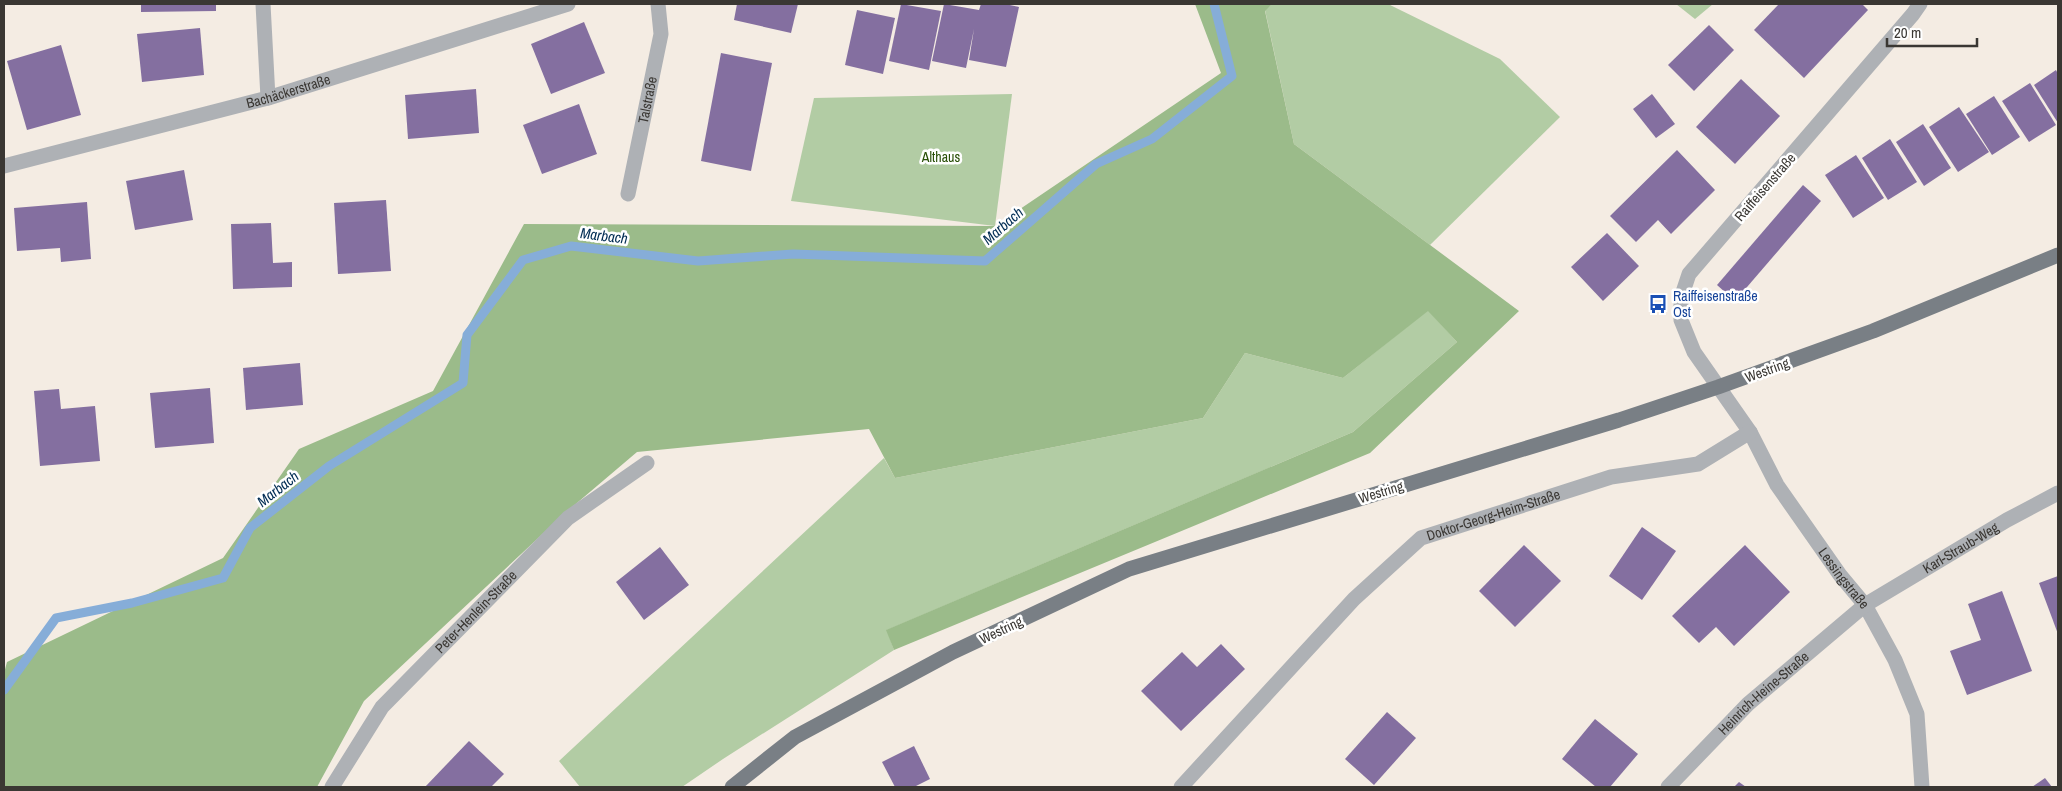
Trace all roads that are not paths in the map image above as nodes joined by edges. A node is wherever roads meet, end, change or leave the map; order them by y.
1 (264, 4) edge
2 (568, 4) edge
3 (658, 4) edge
4 (1920, 4) edge
5 (268, 98) junction
6 (4, 166) edge
7 (628, 194) dead end
8 (2058, 255) edge
9 (1718, 387) junction
10 (1750, 432) junction
11 (647, 463) dead end
12 (2058, 493) edge
13 (1865, 606) junction
14 (332, 787) edge
15 (732, 787) edge
16 (1181, 787) edge
17 (1668, 787) edge
18 (1922, 787) edge

1 - 5 street
2 - 5 street, Bachäckerstraße
3 - 7 street, Talstraße
4 - 9 street, Raiffeisenstraße
5 - 6 street, Bachäckerstraße
8 - 9 main road, Westring
9 - 10 street, Lessingstraße
9 - 15 main road, Westring
10 - 13 street, Lessingstraße
10 - 16 street, Doktor-Georg-Heim-Straße
11 - 14 street, Peter-Henlein-Straße
12 - 13 street, Karl-Straub-Weg
13 - 17 street, Heinrich-Heine-Straße
13 - 18 street, Lessingstraße

